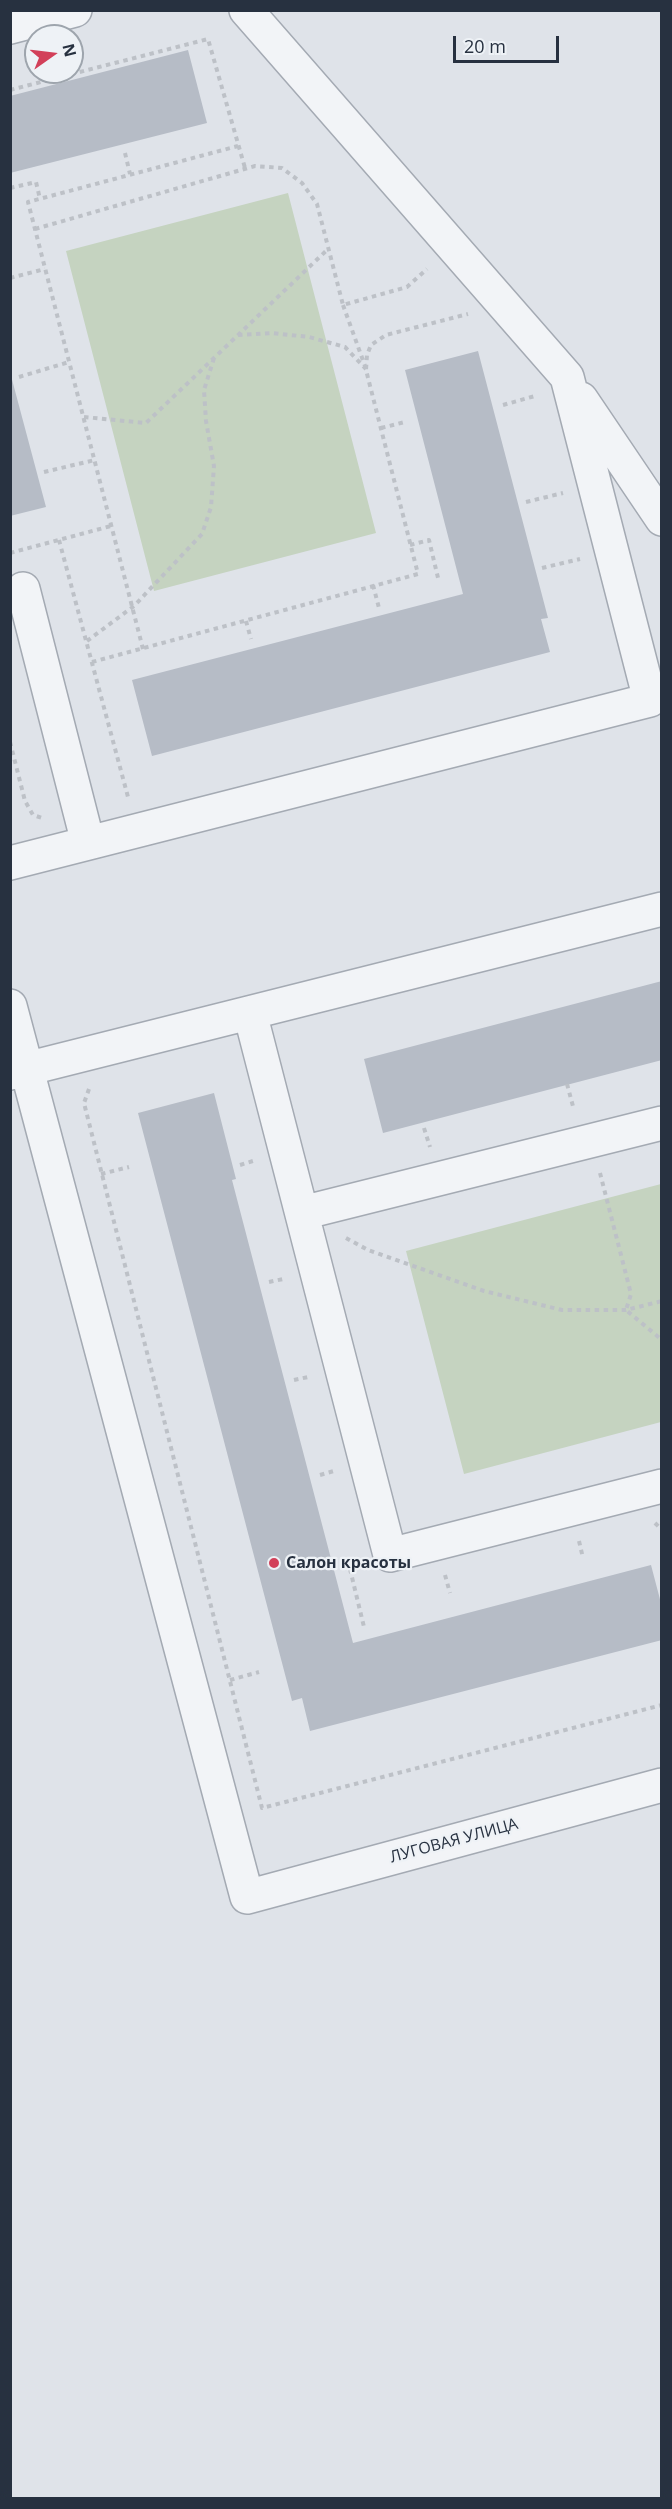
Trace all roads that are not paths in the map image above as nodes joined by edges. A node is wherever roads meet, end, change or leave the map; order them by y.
1 (75, 10) edge
2 (246, 10) edge
3 (10, 27) edge
4 (556, 385) junction
5 (662, 519) edge
6 (23, 590) dead end
7 (84, 827) junction
8 (10, 863) edge
9 (662, 909) edge
10 (10, 1006) edge
11 (250, 1013) junction
12 (19, 1071) edge
13 (662, 1123) edge
14 (302, 1213) junction
15 (662, 1486) edge
16 (662, 1785) edge

1 - 3 street
2 - 4 street
4 - 5 street
4 - 7 street
6 - 7 street
7 - 8 street
9 - 11 street
10 - 12 street
11 - 12 street
11 - 14 street
12 - 16 street, ЛУГОВАЯ УЛИЦА
13 - 14 street
14 - 15 street

